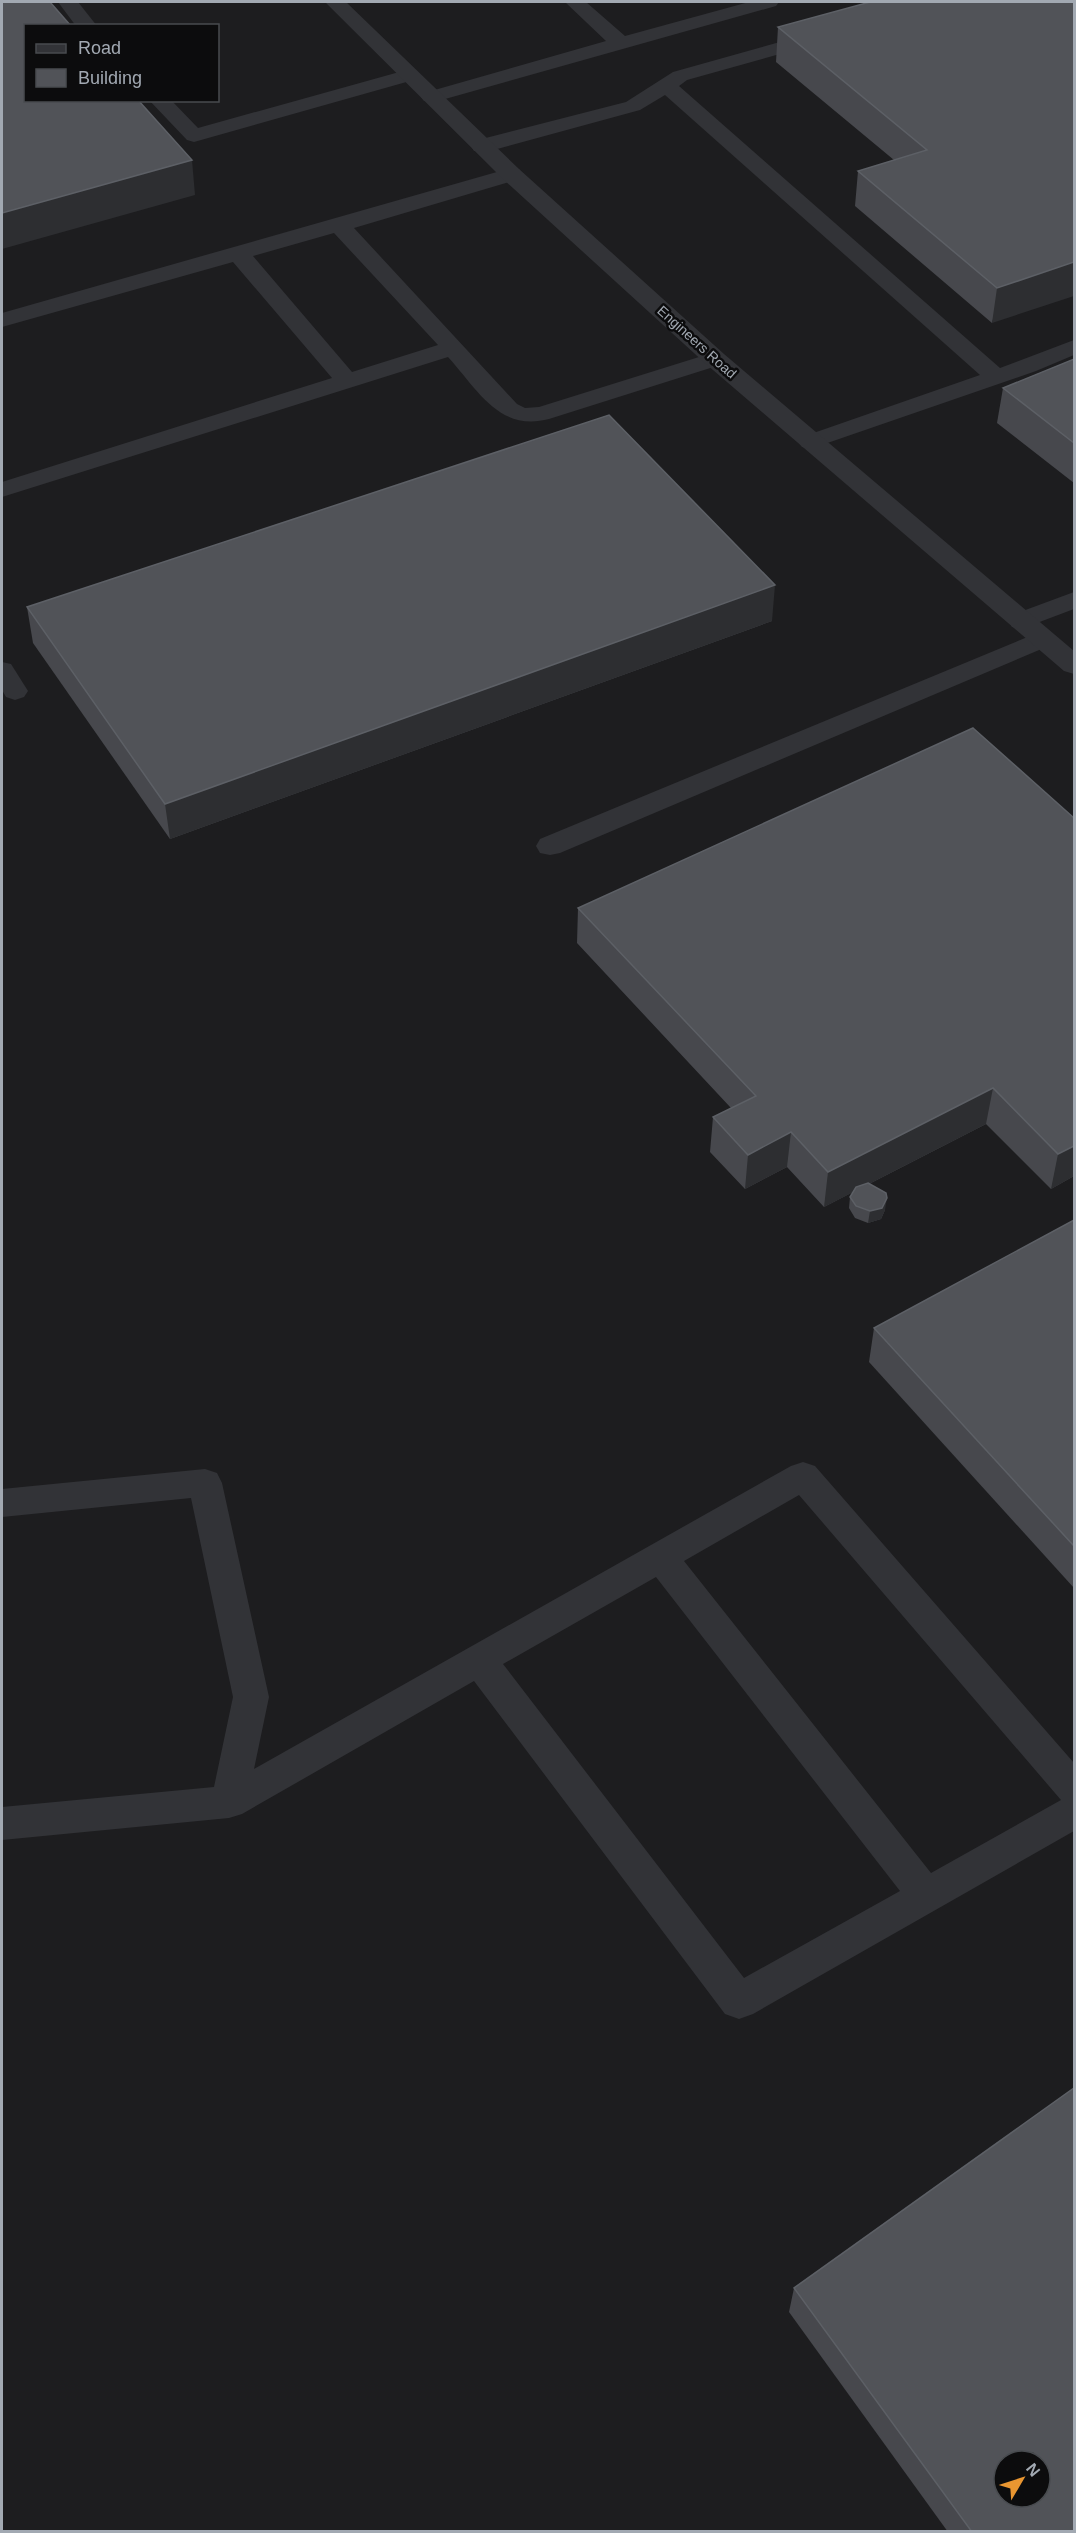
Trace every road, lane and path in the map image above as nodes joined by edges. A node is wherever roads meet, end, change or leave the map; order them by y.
1 (68, 2) edge
2 (334, 2) edge
3 (575, 2) edge
4 (769, 2) edge
5 (85, 24) edge
6 (835, 33) edge
7 (620, 43) junction
8 (410, 75) junction
9 (667, 86) junction
10 (431, 96) junction
11 (161, 102) edge
12 (482, 146) junction
13 (511, 174) junction
14 (339, 225) junction
15 (238, 253) junction
16 (2, 320) edge
17 (1074, 347) edge
18 (453, 348) junction
19 (715, 358) junction
20 (996, 377) junction
21 (348, 381) junction
22 (810, 442) junction
23 (2, 490) edge
24 (1074, 600) edge
25 (1021, 621) junction
26 (1042, 639) junction
27 (1074, 665) edge
28 (550, 846) dead end
29 (2, 1503) edge
30 (661, 1557) junction
31 (479, 1660) junction
32 (1074, 1789) edge
33 (229, 1802) junction
34 (1074, 1812) edge
35 (2, 1824) edge
36 (926, 1896) junction

1 - 5 lane
2 - 8 street, Engineers Road
3 - 7 lane
4 - 7 lane
6 - 9 lane
7 - 10 lane
8 - 10 street, Engineers Road
8 - 11 lane
9 - 12 lane
9 - 20 lane
10 - 12 street, Engineers Road
12 - 13 street, Engineers Road
13 - 14 lane
13 - 19 street, Engineers Road
14 - 15 lane
14 - 18 lane
15 - 16 lane
15 - 21 lane
17 - 20 lane
18 - 19 lane
18 - 21 lane
19 - 22 street, Engineers Road
20 - 22 lane
21 - 23 lane
22 - 25 street, Engineers Road
24 - 25 lane
25 - 26 street, Engineers Road
26 - 27 street, Engineers Road
26 - 28 lane
29 - 33 lane
30 - 31 lane
30 - 32 lane
30 - 36 lane
31 - 33 lane
31 - 36 lane
33 - 35 lane
34 - 36 lane

